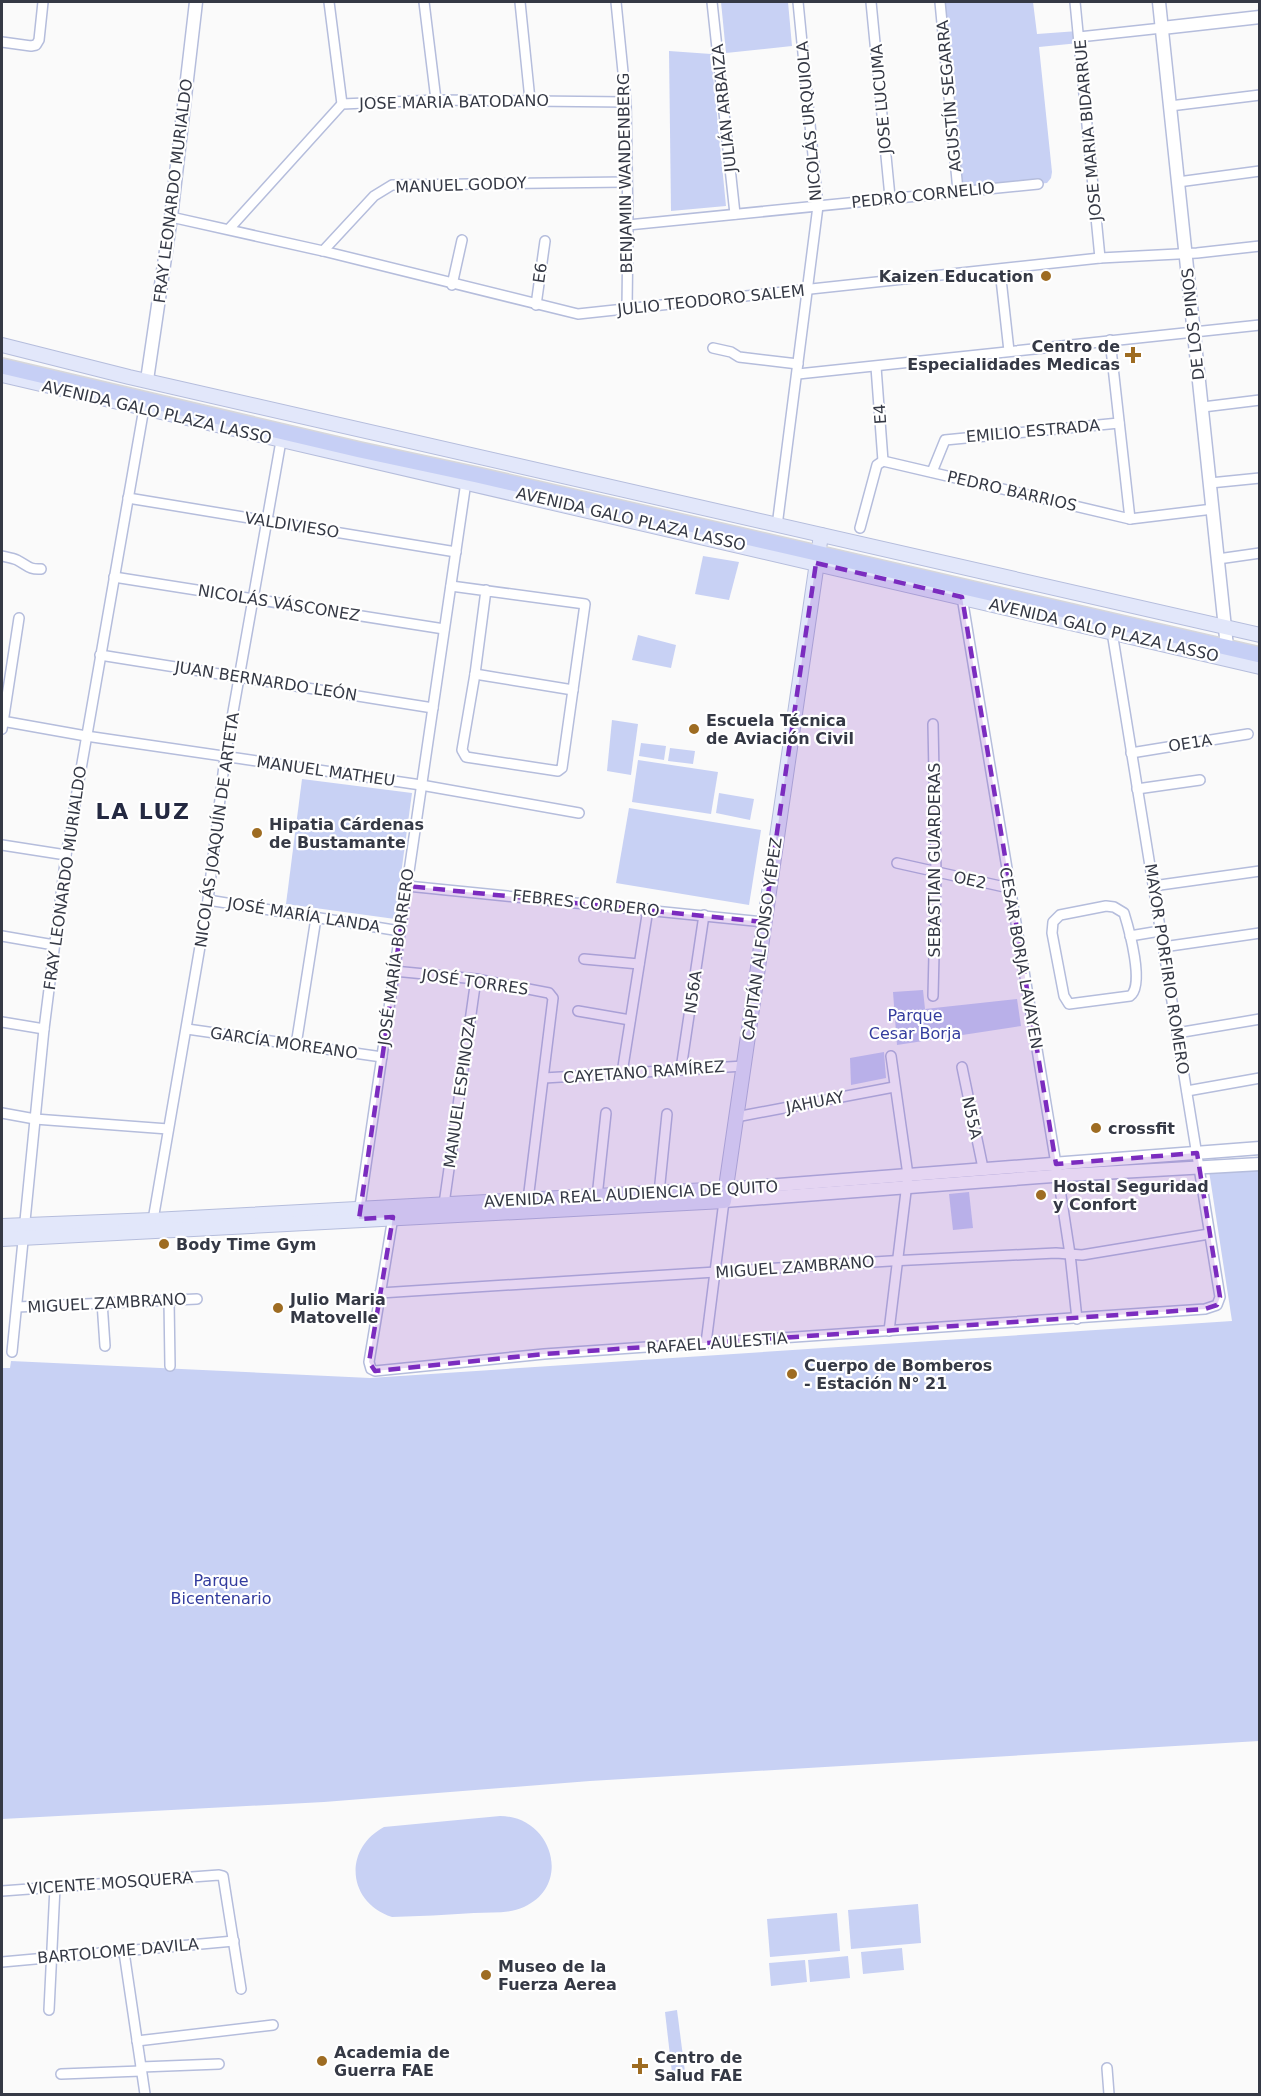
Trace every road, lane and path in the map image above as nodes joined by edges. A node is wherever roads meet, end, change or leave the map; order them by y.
1 (43, 2) edge
2 (196, 2) edge
3 (329, 2) edge
4 (424, 2) edge
5 (520, 2) edge
6 (615, 2) edge
7 (712, 2) edge
8 (798, 2) edge
9 (871, 2) edge
10 (940, 2) edge
11 (1075, 2) edge
12 (1160, 2) edge
13 (1260, 17) edge
14 (1162, 28) junction
15 (1079, 37) junction
16 (2, 42) edge
17 (1260, 95) edge
18 (436, 100) junction
19 (530, 100) junction
20 (626, 102) junction
21 (342, 104) junction
22 (1170, 106) junction
23 (1260, 171) edge
24 (626, 182) junction
25 (1178, 182) junction
26 (1038, 184) dead end
27 (958, 191) junction
28 (890, 197) junction
29 (818, 206) junction
30 (735, 214) junction
31 (171, 217) junction
32 (628, 225) junction
33 (229, 229) junction
34 (462, 240) dead end
35 (545, 241) dead end
36 (1260, 246) edge
37 (323, 252) junction
38 (1185, 252) junction
39 (1100, 258) junction
40 (1000, 270) junction
41 (452, 285) junction
42 (807, 291) junction
43 (536, 305) junction
44 (627, 309) junction
45 (1260, 325) edge
46 (1194, 331) junction
47 (1110, 340) junction
48 (2, 345) edge
49 (713, 348) dead end
50 (1008, 351) junction
51 (2, 357) edge
52 (798, 364) junction
53 (2, 366) edge
54 (876, 367) junction
55 (798, 374) junction
56 (2, 375) edge
57 (147, 380) junction
58 (1260, 400) edge
59 (1203, 407) junction
60 (144, 408) junction
61 (1119, 423) junction
62 (281, 441) junction
63 (883, 461) junction
64 (932, 472) junction
65 (1260, 478) edge
66 (466, 482) junction
67 (1210, 483) junction
68 (128, 498) junction
69 (1213, 509) junction
70 (1130, 519) junction
71 (267, 521) junction
72 (777, 526) junction
73 (861, 528) dead end
74 (818, 549) junction
75 (456, 552) junction
76 (1260, 554) edge
77 (2, 556) edge
78 (1218, 559) junction
79 (41, 568) dead end
80 (114, 577) junction
81 (451, 586) junction
82 (486, 590) junction
83 (962, 597) junction
84 (254, 599) junction
85 (19, 618) dead end
86 (444, 629) junction
87 (1112, 632) junction
88 (1260, 635) edge
89 (1226, 638) junction
90 (1260, 645) edge
91 (100, 655) junction
92 (1260, 655) edge
93 (1260, 667) edge
94 (475, 674) junction
95 (240, 677) junction
96 (573, 690) junction
97 (433, 708) junction
98 (933, 723) dead end
99 (2, 724) edge
100 (1248, 734) dead end
101 (86, 736) junction
102 (1131, 753) junction
103 (225, 757) junction
104 (1200, 780) dead end
105 (422, 785) junction
106 (1137, 789) junction
107 (579, 813) dead end
108 (2, 845) edge
109 (66, 855) junction
110 (897, 863) dead end
111 (1260, 871) edge
112 (936, 873) junction
113 (407, 886) junction
114 (1153, 886) junction
115 (1009, 888) junction
116 (208, 900) junction
117 (648, 909) junction
118 (704, 915) junction
119 (316, 918) junction
120 (764, 922) junction
121 (400, 931) junction
122 (1161, 931) junction
123 (1260, 933) edge
124 (2, 936) edge
125 (1130, 936) junction
126 (54, 945) junction
127 (1163, 947) junction
128 (584, 959) dead end
129 (639, 964) junction
130 (394, 971) junction
131 (476, 979) junction
132 (933, 996) dead end
133 (578, 1011) dead end
134 (1260, 1019) edge
135 (630, 1020) junction
136 (2, 1022) edge
137 (44, 1029) junction
138 (187, 1029) junction
139 (1177, 1033) junction
140 (296, 1045) junction
141 (891, 1056) dead end
142 (382, 1057) junction
143 (744, 1066) junction
144 (962, 1067) dead end
145 (681, 1070) junction
146 (622, 1073) junction
147 (544, 1078) junction
148 (1260, 1078) edge
149 (894, 1087) junction
150 (1187, 1091) junction
151 (2, 1113) edge
152 (606, 1113) dead end
153 (667, 1114) dead end
154 (736, 1117) junction
155 (35, 1119) junction
156 (168, 1128) junction
157 (1260, 1148) edge
158 (1197, 1153) junction
159 (1260, 1164) edge
160 (983, 1168) junction
161 (1199, 1168) junction
162 (1057, 1170) junction
163 (908, 1181) junction
164 (659, 1193) junction
165 (725, 1195) junction
166 (597, 1197) junction
167 (528, 1200) junction
168 (444, 1204) junction
169 (359, 1214) junction
170 (393, 1217) junction
171 (153, 1220) junction
172 (2, 1226) edge
173 (24, 1232) junction
174 (1209, 1234) junction
175 (2, 1239) edge
176 (1070, 1254) junction
177 (897, 1260) junction
178 (715, 1272) junction
179 (380, 1293) junction
180 (197, 1299) dead end
181 (169, 1300) junction
182 (102, 1302) junction
183 (1216, 1305) joint
184 (17, 1307) junction
185 (1077, 1319) junction
186 (889, 1331) junction
187 (706, 1343) junction
188 (105, 1346) dead end
189 (12, 1352) dead end
190 (170, 1366) dead end
191 (55, 1887) junction
192 (2, 1891) edge
193 (234, 1941) junction
194 (124, 1952) junction
195 (51, 1957) junction
196 (2, 1962) edge
197 (241, 1989) dead end
198 (49, 2010) dead end
199 (273, 2025) dead end
200 (137, 2041) junction
201 (219, 2064) dead end
202 (1107, 2068) dead end
203 (141, 2069) junction
204 (61, 2074) dead end
205 (145, 2094) edge
206 (1109, 2094) edge

1 - 16 street
2 - 31 street, FRAY LEONARDO MURIALDO
3 - 21 street
4 - 18 street
5 - 19 street
6 - 20 street, BENJAMIN WANDENBERG
7 - 30 street, JULIÁN ARBAIZA
8 - 29 street, NICOLÁS URQUIOLA
9 - 28 street, JOSE LUCUMA
10 - 27 street, AGUSTÍN SEGARRA
11 - 15 street, JOSE MARIA BIDARRUE
12 - 14 street, DE LOS PINOS
13 - 14 street
14 - 15 street
14 - 22 street, DE LOS PINOS
15 - 39 street, JOSE MARIA BIDARRUE
17 - 22 street
18 - 19 street, JOSE MARIA BATODANO
18 - 21 street, JOSE MARIA BATODANO
19 - 20 street, JOSE MARIA BATODANO
20 - 24 street, BENJAMIN WANDENBERG
21 - 33 street, JOSE MARIA BATODANO
22 - 25 street, DE LOS PINOS
23 - 25 street
24 - 32 street, BENJAMIN WANDENBERG
24 - 37 street, MANUEL GODOY
25 - 38 street, DE LOS PINOS
26 - 27 street, PEDRO CORNELIO
27 - 28 street, PEDRO CORNELIO
28 - 29 street, PEDRO CORNELIO
29 - 30 street, PEDRO CORNELIO
29 - 42 street, NICOLÁS URQUIOLA
30 - 32 street, PEDRO CORNELIO
31 - 33 street, JULIO TEODORO SALEM
31 - 57 street, FRAY LEONARDO MURIALDO
32 - 44 street, BENJAMIN WANDENBERG
33 - 37 street, JULIO TEODORO SALEM
34 - 41 street
35 - 43 street, E6
36 - 38 street, JULIO TEODORO SALEM
37 - 41 street, JULIO TEODORO SALEM
38 - 39 street, JULIO TEODORO SALEM
38 - 46 street, DE LOS PINOS
39 - 40 street, JULIO TEODORO SALEM
40 - 42 street, JULIO TEODORO SALEM
40 - 50 street
41 - 43 street, JULIO TEODORO SALEM
42 - 44 street, JULIO TEODORO SALEM
42 - 52 street, NICOLÁS URQUIOLA
43 - 44 street, JULIO TEODORO SALEM
45 - 46 street
46 - 47 street
46 - 59 street, DE LOS PINOS
47 - 50 street
47 - 61 street
48 - 57 main road, AVENIDA GALO PLAZA LASSO
49 - 52 street
50 - 54 street
51 - 74 main road, AVENIDA GALO PLAZA LASSO
52 - 55 street, NICOLÁS URQUIOLA
53 - 74 main road, AVENIDA GALO PLAZA LASSO
54 - 55 street
54 - 63 street, E4
55 - 72 street, NICOLÁS URQUIOLA
56 - 60 main road, AVENIDA GALO PLAZA LASSO
57 - 72 main road, AVENIDA GALO PLAZA LASSO
58 - 59 street
59 - 67 street, DE LOS PINOS
60 - 62 main road, AVENIDA GALO PLAZA LASSO
60 - 68 street, FRAY LEONARDO MURIALDO
61 - 64 street, EMILIO ESTRADA
61 - 70 street
62 - 66 main road, AVENIDA GALO PLAZA LASSO
62 - 71 street, NICOLÁS JOAQUÍN DE ARTETA
63 - 64 street, PEDRO BARRIOS
63 - 73 street
64 - 70 street, PEDRO BARRIOS
65 - 67 street
66 - 74 main road, AVENIDA GALO PLAZA LASSO
66 - 75 street, JOSÉ MARÍA BORRERO
67 - 69 street, DE LOS PINOS
68 - 71 street, VALDIVIESO
68 - 80 street, FRAY LEONARDO MURIALDO
69 - 70 street, PEDRO BARRIOS
69 - 78 street, DE LOS PINOS
71 - 75 street, VALDIVIESO
71 - 84 street, NICOLÁS JOAQUÍN DE ARTETA
72 - 74 main road, AVENIDA GALO PLAZA LASSO
74 - 83 main road, AVENIDA GALO PLAZA LASSO
74 - 89 main road, AVENIDA GALO PLAZA LASSO
74 - 120 main road, CAPITÁN ALFONSO YÉPEZ
75 - 81 street, JOSÉ MARÍA BORRERO
76 - 78 street
77 - 79 street
78 - 89 street, DE LOS PINOS
80 - 84 street, NICOLÁS VÁSCONEZ
80 - 91 street, FRAY LEONARDO MURIALDO
81 - 82 street
81 - 86 street, JOSÉ MARÍA BORRERO
82 - 94 street
82 - 96 street
83 - 87 main road, AVENIDA GALO PLAZA LASSO
83 - 115 street, CESAR BORJA LAVAYEN
84 - 86 street, NICOLÁS VÁSCONEZ
84 - 95 street, NICOLÁS JOAQUÍN DE ARTETA
85 - 99 street
86 - 97 street, JOSÉ MARÍA BORRERO
87 - 93 main road, AVENIDA GALO PLAZA LASSO
87 - 102 street, MAYOR PORFIRIO ROMERO
88 - 89 main road, AVENIDA GALO PLAZA LASSO
89 - 90 main road, AVENIDA GALO PLAZA LASSO
89 - 92 main road, AVENIDA GALO PLAZA LASSO
91 - 95 street, JUAN BERNARDO LEÓN
91 - 101 street, FRAY LEONARDO MURIALDO
94 - 96 street
94 - 96 street
95 - 97 street, JUAN BERNARDO LEÓN
95 - 103 street, NICOLÁS JOAQUÍN DE ARTETA
97 - 105 street, JOSÉ MARÍA BORRERO
98 - 112 street, SEBASTIAN GUARDERAS
99 - 101 street, MANUEL MATHEU
100 - 102 street, OE1A
101 - 103 street, MANUEL MATHEU
101 - 109 street, FRAY LEONARDO MURIALDO
102 - 106 street, MAYOR PORFIRIO ROMERO
103 - 105 street, MANUEL MATHEU
103 - 116 street, NICOLÁS JOAQUÍN DE ARTETA
104 - 106 street
105 - 107 street, MANUEL MATHEU
105 - 113 street, JOSÉ MARÍA BORRERO
106 - 114 street, MAYOR PORFIRIO ROMERO
108 - 109 street
109 - 126 street, FRAY LEONARDO MURIALDO
110 - 112 street, OE2
111 - 114 street
112 - 115 street, OE2
112 - 132 street, SEBASTIAN GUARDERAS
113 - 117 street, FEBRES CORDERO
113 - 121 street, JOSÉ MARÍA BORRERO
114 - 122 street, MAYOR PORFIRIO ROMERO
115 - 162 street, CESAR BORJA LAVAYEN
116 - 119 street, JOSÉ MARÍA LANDA
116 - 138 street, NICOLÁS JOAQUÍN DE ARTETA
117 - 118 street, FEBRES CORDERO
117 - 129 street
118 - 120 street, FEBRES CORDERO
118 - 145 street, N56A
119 - 121 street, JOSÉ MARÍA LANDA
119 - 140 street
120 - 143 main road, CAPITÁN ALFONSO YÉPEZ
121 - 130 street, JOSÉ MARÍA BORRERO
122 - 125 street
122 - 127 street, MAYOR PORFIRIO ROMERO
123 - 127 street
124 - 126 street
125 - 125 street
126 - 137 street, FRAY LEONARDO MURIALDO
127 - 139 street, MAYOR PORFIRIO ROMERO
128 - 129 street
129 - 135 street
130 - 131 street, JOSÉ TORRES
130 - 142 street, JOSÉ MARÍA BORRERO
131 - 147 street, JOSÉ TORRES
131 - 168 street, MANUEL ESPINOZA
133 - 135 street
134 - 139 street
135 - 146 street
136 - 137 street
137 - 155 street, FRAY LEONARDO MURIALDO
138 - 140 street, GARCÍA MOREANO
138 - 156 street, NICOLÁS JOAQUÍN DE ARTETA
139 - 150 street, MAYOR PORFIRIO ROMERO
140 - 142 street, GARCÍA MOREANO
141 - 149 street
142 - 169 street, JOSÉ MARÍA BORRERO
143 - 145 street, CAYETANO RAMÍREZ
143 - 154 main road, CAPITÁN ALFONSO YÉPEZ
144 - 160 street, N55A
145 - 146 street, CAYETANO RAMÍREZ
146 - 147 street, CAYETANO RAMÍREZ
147 - 167 street
148 - 150 street
149 - 154 street, JAHUAY
149 - 163 street
150 - 158 street, MAYOR PORFIRIO ROMERO
151 - 155 street
152 - 166 street
153 - 164 street
154 - 165 main road, CAPITÁN ALFONSO YÉPEZ
155 - 156 street
155 - 173 street, FRAY LEONARDO MURIALDO
156 - 171 street, NICOLÁS JOAQUÍN DE ARTETA
157 - 158 street, AVENIDA REAL AUDIENCIA DE QUITO
158 - 161 street, MAYOR PORFIRIO ROMERO
158 - 162 street, AVENIDA REAL AUDIENCIA DE QUITO
159 - 161 street, AVENIDA REAL AUDIENCIA DE QUITO
160 - 162 street, AVENIDA REAL AUDIENCIA DE QUITO
160 - 163 street, AVENIDA REAL AUDIENCIA DE QUITO
161 - 162 street, AVENIDA REAL AUDIENCIA DE QUITO
161 - 174 street, MAYOR PORFIRIO ROMERO
162 - 163 street, AVENIDA REAL AUDIENCIA DE QUITO
162 - 176 street, CESAR BORJA LAVAYEN
163 - 165 street, AVENIDA REAL AUDIENCIA DE QUITO
163 - 177 street
164 - 165 main road, AVENIDA REAL AUDIENCIA DE QUITO
164 - 166 main road, AVENIDA REAL AUDIENCIA DE QUITO
165 - 170 main road, AVENIDA REAL AUDIENCIA DE QUITO
165 - 178 street, CAPITÁN ALFONSO YÉPEZ
166 - 167 main road, AVENIDA REAL AUDIENCIA DE QUITO
167 - 168 main road, AVENIDA REAL AUDIENCIA DE QUITO
168 - 169 main road, AVENIDA REAL AUDIENCIA DE QUITO
169 - 170 main road, AVENIDA REAL AUDIENCIA DE QUITO
169 - 171 main road, AVENIDA REAL AUDIENCIA DE QUITO
169 - 173 main road, AVENIDA REAL AUDIENCIA DE QUITO
170 - 179 street, RAFAEL AULESTIA
171 - 173 main road, AVENIDA REAL AUDIENCIA DE QUITO
172 - 173 main road, AVENIDA REAL AUDIENCIA DE QUITO
173 - 175 main road, AVENIDA REAL AUDIENCIA DE QUITO
173 - 184 street, FRAY LEONARDO MURIALDO
174 - 176 street, MIGUEL ZAMBRANO
174 - 183 street, MAYOR PORFIRIO ROMERO
176 - 177 street, MIGUEL ZAMBRANO
176 - 185 street, CESAR BORJA LAVAYEN
177 - 178 street, MIGUEL ZAMBRANO
177 - 186 street
178 - 179 street, MIGUEL ZAMBRANO
178 - 187 street, CAPITÁN ALFONSO YÉPEZ
179 - 187 street, RAFAEL AULESTIA
180 - 181 street, MIGUEL ZAMBRANO
181 - 182 street, MIGUEL ZAMBRANO
181 - 190 street
182 - 184 street, MIGUEL ZAMBRANO
182 - 188 street
183 - 185 street, RAFAEL AULESTIA
184 - 189 street, FRAY LEONARDO MURIALDO
185 - 186 street, RAFAEL AULESTIA
186 - 187 street, RAFAEL AULESTIA
191 - 192 street, VICENTE MOSQUERA
191 - 193 street, VICENTE MOSQUERA
191 - 195 street
193 - 194 street, BARTOLOME DAVILA
193 - 197 street
194 - 195 street, BARTOLOME DAVILA
194 - 200 street
195 - 196 street, BARTOLOME DAVILA
195 - 198 street
199 - 200 street
200 - 203 street
201 - 203 street
202 - 206 street
203 - 204 street
203 - 205 street

